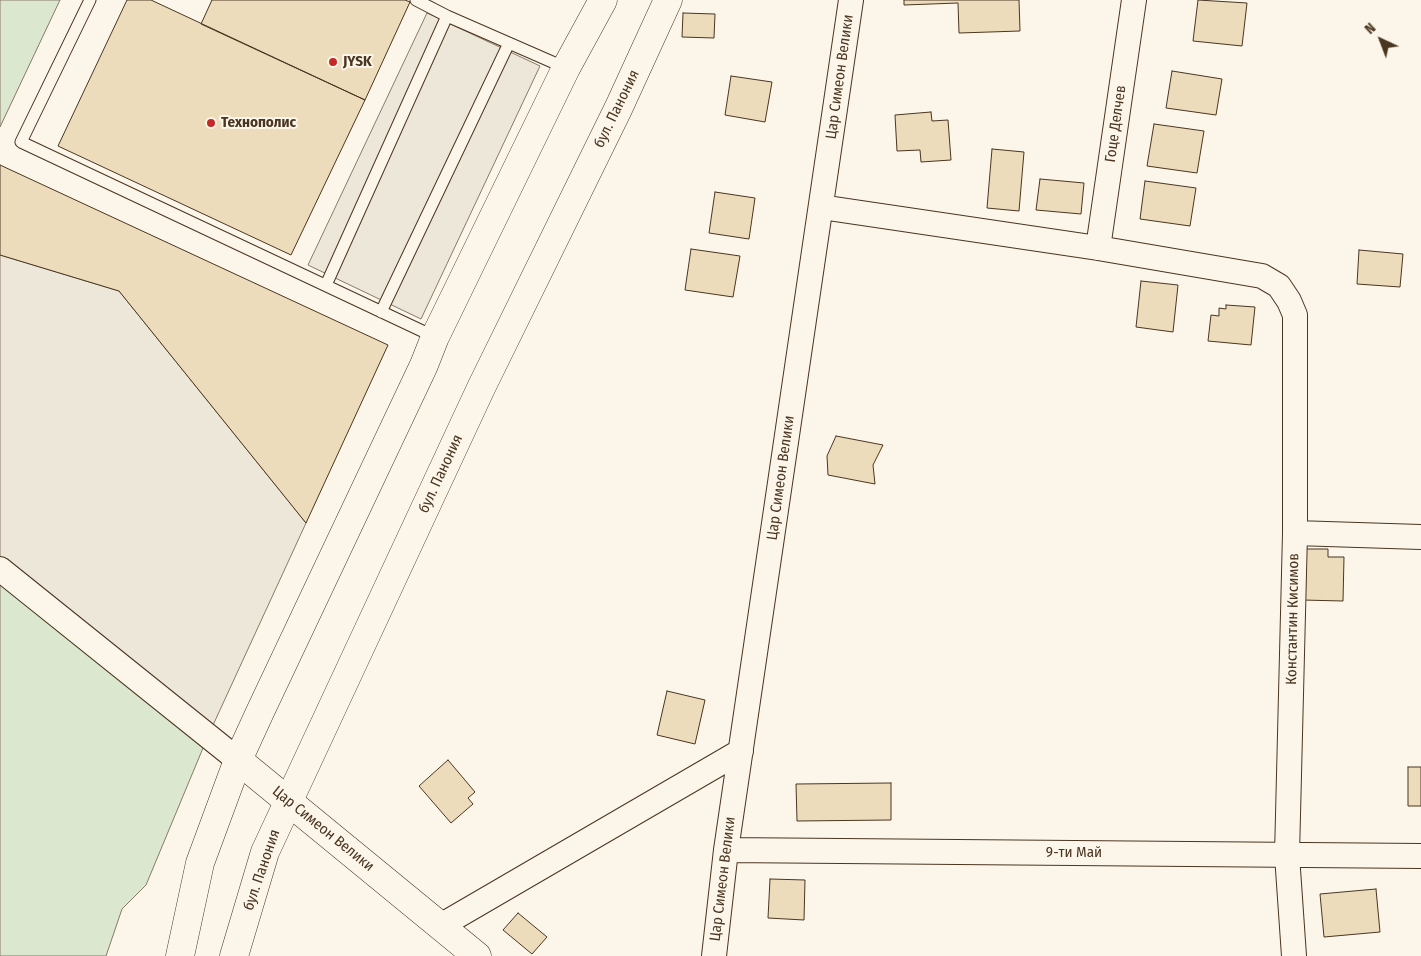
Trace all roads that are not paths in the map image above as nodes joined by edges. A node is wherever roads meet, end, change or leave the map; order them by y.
1 (90, 0) edge
2 (416, 0) edge
3 (603, 0) edge
4 (668, 0) edge
5 (851, 0) edge
6 (1134, 0) edge
7 (447, 16) junction
8 (509, 43) junction
9 (566, 68) junction
10 (821, 207) junction
11 (1098, 248) junction
12 (326, 285) junction
13 (381, 312) junction
14 (435, 337) junction
15 (1295, 533) junction
16 (1421, 537) edge
17 (0, 569) edge
18 (740, 751) junction
19 (238, 760) junction
20 (288, 800) junction
21 (726, 850) junction
22 (1287, 855) junction
23 (1421, 856) edge
24 (442, 925) junction
25 (180, 956) edge
26 (234, 956) edge
27 (477, 956) edge
28 (714, 956) edge
29 (1294, 956) edge

1 - 12 lane
2 - 7 lane
3 - 9 main road
4 - 20 main road, бул. Панония
5 - 10 street, Цар Симеон Велики
6 - 11 street, Гоце Делчев
7 - 8 lane
7 - 12 lane
8 - 9 lane
8 - 13 lane
9 - 14 main road
10 - 11 street
10 - 18 street, Цар Симеон Велики
11 - 15 street, Константин Кисимов
12 - 13 lane
13 - 14 lane
14 - 19 main road
15 - 16 street
15 - 22 street, Константин Кисимов
17 - 19 street
18 - 21 street, Цар Симеон Велики
18 - 24 street
19 - 20 main road, Цар Симеон Велики
19 - 25 main road
20 - 24 main road, Цар Симеон Велики
20 - 26 main road, бул. Панония
21 - 22 street, 9-ти Май
21 - 28 street, Цар Симеон Велики
22 - 23 street, 9-ти Май
22 - 29 street, Константин Кисимов
24 - 27 main road, Цар Симеон Велики

